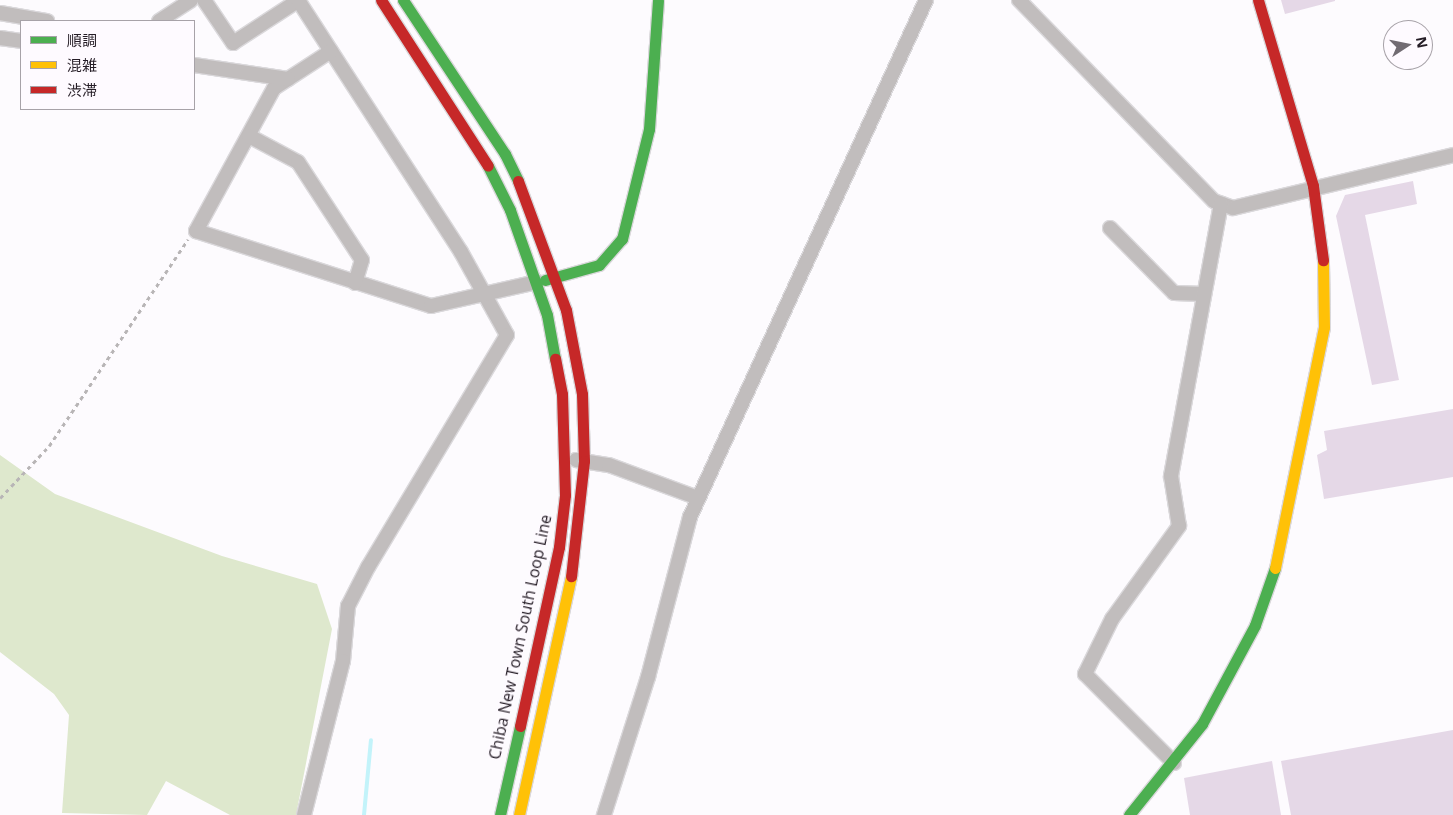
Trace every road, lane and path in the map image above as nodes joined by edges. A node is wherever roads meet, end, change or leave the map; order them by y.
1 (191, 0) edge
2 (204, 0) edge
3 (298, 0) edge
4 (381, 0) edge
5 (403, 0) edge
6 (658, 0) edge
7 (926, 0) edge
8 (1019, 0) edge
9 (1258, 0) edge
10 (0, 13) edge
11 (41, 20) edge
12 (161, 20) edge
13 (0, 38) edge
14 (20, 41) edge
15 (331, 51) junction
16 (195, 65) edge
17 (288, 79) junction
18 (249, 136) junction
19 (1453, 155) edge
20 (1313, 186) junction
21 (1221, 204) junction
22 (1110, 228) dead end
23 (196, 231) junction
24 (556, 277) junction
25 (537, 282) junction
26 (355, 283) junction
27 (482, 294) junction
28 (1204, 294) junction
29 (565, 459) junction
30 (584, 461) junction
31 (0, 498) edge
32 (698, 498) junction
33 (1174, 763) junction
34 (304, 815) edge
35 (500, 815) edge
36 (519, 815) edge
37 (604, 815) edge
38 (1128, 815) edge

1 - 12 street
2 - 3 street
3 - 15 street
4 - 25 main road, Chiba New Town South Loop Line
5 - 24 main road
6 - 24 main road
7 - 32 street
8 - 21 street
9 - 20 main road
10 - 11 street
13 - 14 street
15 - 17 street
15 - 27 street
16 - 17 street
17 - 18 street
18 - 23 street
18 - 26 street
19 - 20 street
20 - 21 street
20 - 33 main road
21 - 28 street
22 - 28 street
23 - 26 street
23 - 31 path
24 - 25 main road
24 - 30 main road
25 - 27 street
25 - 29 main road, Chiba New Town South Loop Line
26 - 27 street
27 - 34 street
28 - 33 street
29 - 30 street
29 - 35 main road, Chiba New Town South Loop Line
30 - 32 street
30 - 36 main road
32 - 37 street
33 - 38 main road

